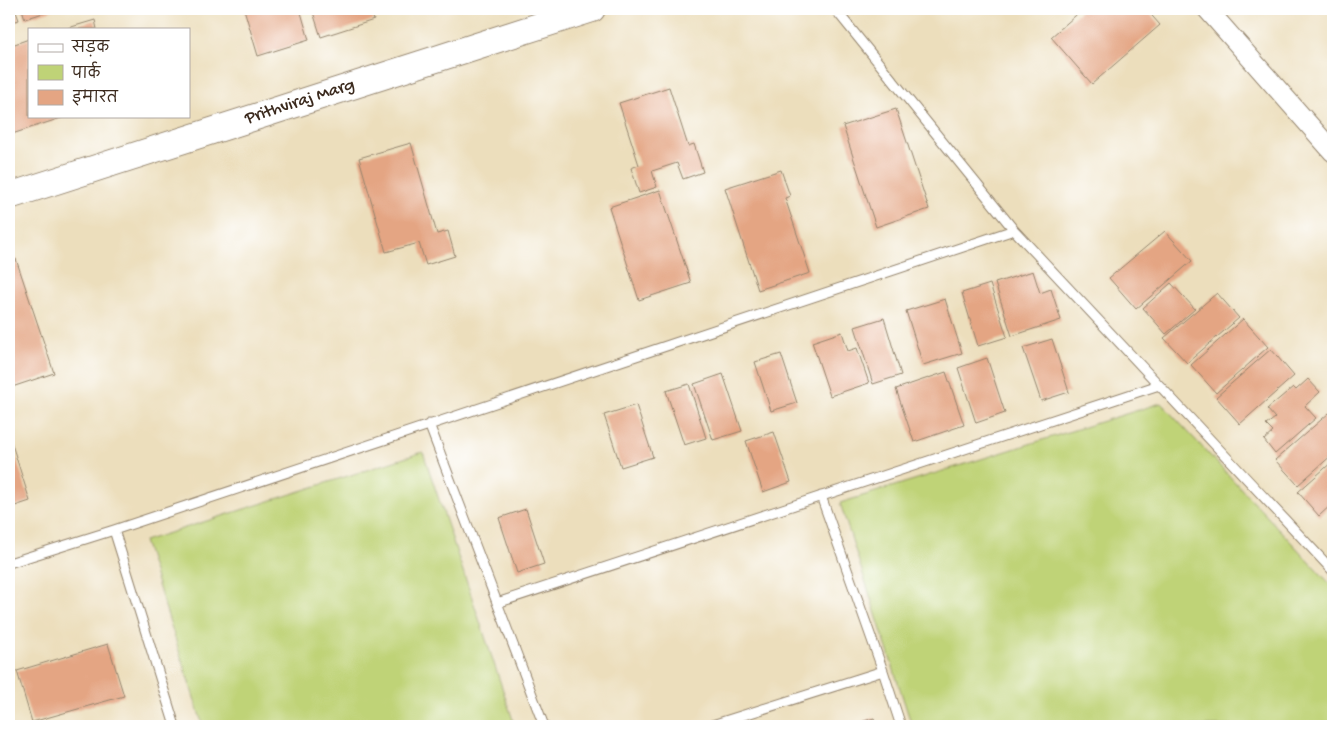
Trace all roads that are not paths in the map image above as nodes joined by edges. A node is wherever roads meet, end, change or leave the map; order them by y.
1 (592, 9) edge
2 (836, 9) edge
3 (1207, 9) edge
4 (1333, 152) edge
5 (9, 196) edge
6 (1014, 230) junction
7 (1160, 386) junction
8 (428, 424) junction
9 (821, 496) junction
10 (114, 530) junction
11 (9, 563) edge
12 (1333, 572) edge
13 (497, 603) junction
14 (883, 671) junction
15 (175, 726) edge
16 (544, 726) edge
17 (709, 726) edge
18 (901, 726) edge

1 - 5 street, Prithviraj Marg
2 - 6 lane
3 - 4 street
6 - 7 lane
6 - 8 lane
7 - 9 lane
7 - 12 lane
8 - 10 lane
8 - 13 lane
9 - 13 lane
9 - 14 lane
10 - 11 lane
10 - 15 lane
13 - 16 lane
14 - 17 lane
14 - 18 lane

